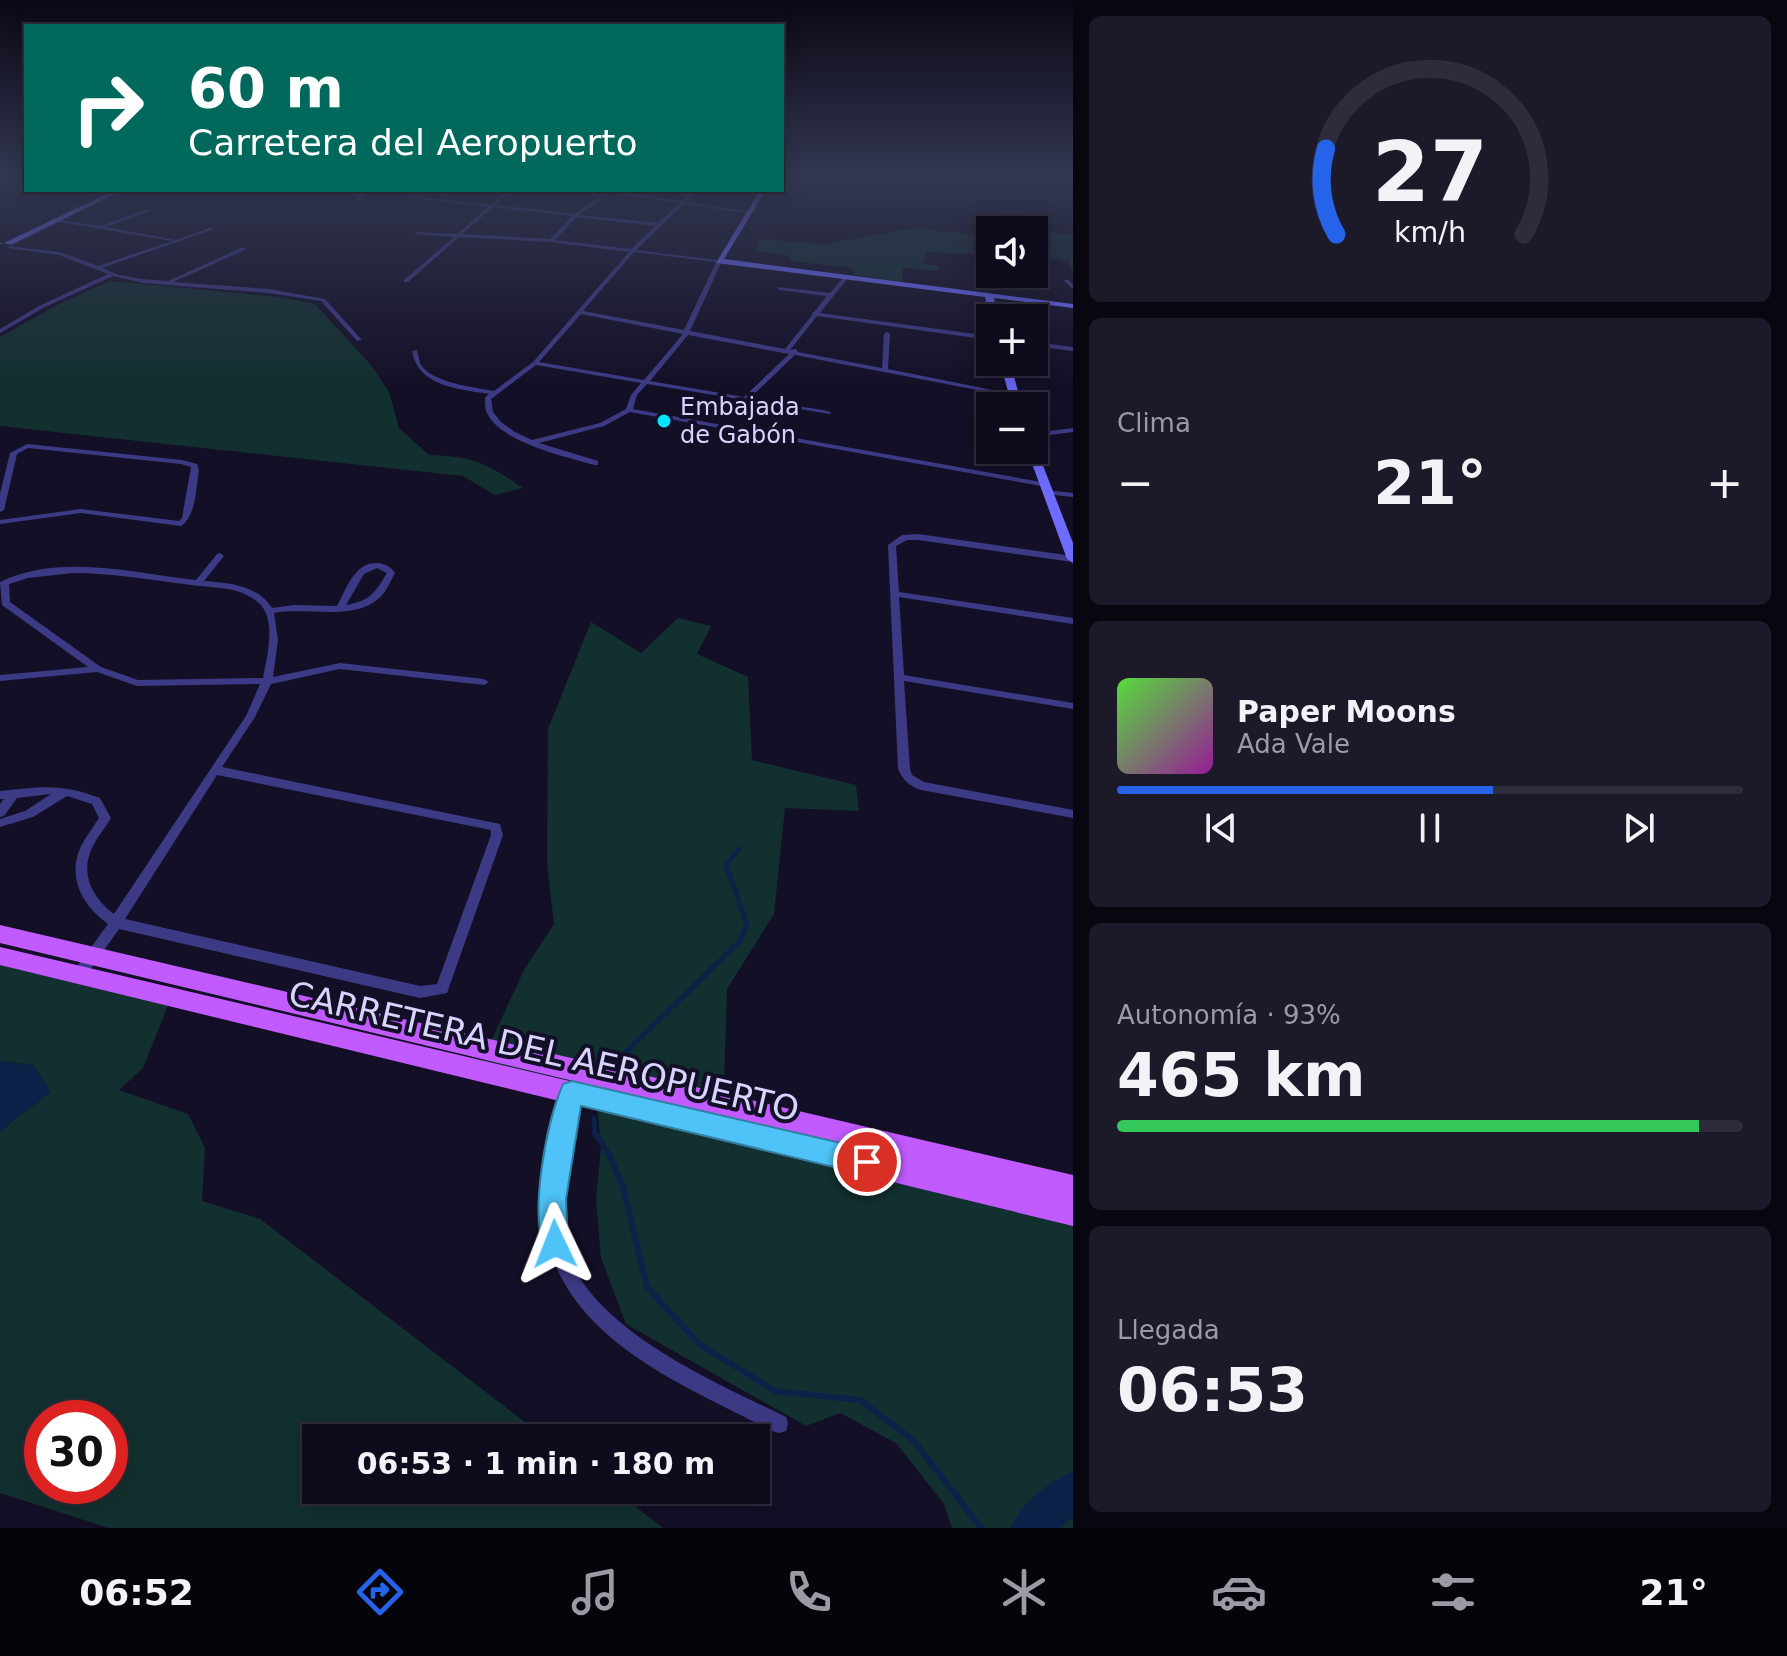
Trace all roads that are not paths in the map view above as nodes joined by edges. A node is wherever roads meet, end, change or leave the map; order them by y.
1 (5, 245) edge
2 (160, 245) edge
3 (447, 245) edge
4 (590, 245) edge
5 (638, 245) edge
6 (728, 245) edge
7 (243, 249) dead end
8 (633, 250) junction
9 (719, 261) junction
10 (98, 268) junction
11 (113, 274) junction
12 (844, 279) junction
13 (406, 281) dead end
14 (1067, 281) dead end
15 (168, 282) junction
16 (1073, 287) edge
17 (779, 288) dead end
18 (830, 295) junction
19 (989, 296) junction
20 (991, 304) edge
21 (1073, 306) edge
22 (579, 312) junction
23 (814, 314) junction
24 (1, 331) edge
25 (685, 331) junction
26 (887, 334) dead end
27 (976, 336) edge
28 (359, 340) dead end
29 (1048, 346) edge
30 (1073, 349) edge
31 (792, 350) junction
32 (415, 351) dead end
33 (535, 363) junction
34 (885, 369) junction
35 (646, 380) junction
36 (999, 392) edge
37 (496, 393) junction
38 (746, 398) junction
39 (629, 410) junction
40 (828, 413) dead end
41 (1073, 430) edge
42 (1048, 433) edge
43 (530, 443) junction
44 (595, 463) dead end
45 (1038, 464) edge
46 (1048, 489) junction
47 (1073, 495) edge
48 (0, 510) edge
49 (0, 522) edge
50 (220, 556) dead end
51 (1073, 559) edge
52 (2, 581) edge
53 (198, 583) junction
54 (896, 594) junction
55 (2, 598) edge
56 (341, 606) junction
57 (269, 611) junction
58 (1073, 621) edge
59 (98, 669) junction
60 (898, 677) junction
61 (0, 678) edge
62 (267, 681) junction
63 (484, 682) dead end
64 (1073, 706) edge
65 (215, 770) junction
66 (64, 792) junction
67 (13, 794) junction
68 (0, 795) edge
69 (0, 813) edge
70 (1073, 814) edge
71 (0, 823) edge
72 (117, 923) junction
73 (0, 934) edge
74 (0, 956) edge
75 (85, 966) junction
76 (572, 1092) junction
77 (1073, 1188) edge
78 (1073, 1213) edge
79 (779, 1424) dead end

1 - 10 street
2 - 10 street
3 - 13 street
4 - 8 street
5 - 8 street
6 - 9 street
7 - 15 street
8 - 9 street
8 - 22 street
9 - 12 street
9 - 25 street
10 - 11 street
11 - 15 street
11 - 24 street
12 - 18 street
12 - 19 street
14 - 16 street
15 - 28 street
17 - 18 street
18 - 23 street
19 - 20 street
19 - 21 street
22 - 25 street
22 - 33 street
23 - 27 street
23 - 31 street
25 - 31 street
25 - 35 street
26 - 34 street
29 - 30 street
31 - 34 street
31 - 38 street
32 - 37 street
33 - 35 street
33 - 37 street
34 - 36 street
35 - 38 street
35 - 39 street
37 - 43 street
38 - 40 street
39 - 43 street
39 - 46 street
41 - 42 street
43 - 44 street
45 - 46 street
46 - 47 street
46 - 51 street
48 - 49 street
50 - 53 street
51 - 54 street
52 - 53 street
52 - 55 street
53 - 57 street
54 - 58 street
54 - 60 street
55 - 59 street
56 - 56 street
56 - 57 street
57 - 62 street
59 - 61 street
59 - 62 street
60 - 64 street
60 - 70 street
62 - 63 street
62 - 65 street
65 - 72 street
65 - 72 street
66 - 67 street
66 - 71 street
66 - 72 street
67 - 68 street
67 - 69 street
72 - 75 street
73 - 75 main road, CARRETERA DEL AEROPUERTO
74 - 75 main road, CARRETERA DEL AEROPUERTO
75 - 76 main road, CARRETERA DEL AEROPUERTO
75 - 77 main road, CARRETERA DEL AEROPUERTO
76 - 78 main road, CARRETERA DEL AEROPUERTO
76 - 79 street

